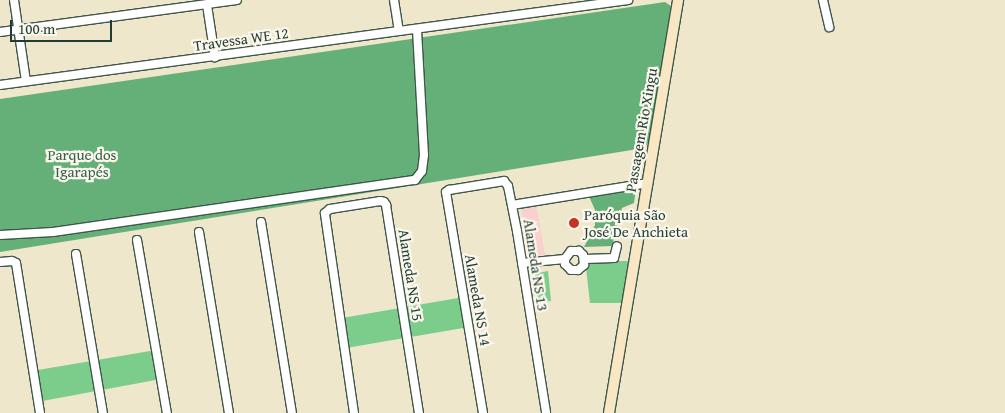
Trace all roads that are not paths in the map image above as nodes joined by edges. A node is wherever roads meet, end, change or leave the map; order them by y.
1 (14, 0) edge
2 (237, 0) edge
3 (394, 0) edge
4 (628, 0) edge
5 (678, 0) edge
6 (823, 0) edge
7 (217, 2) edge
8 (196, 3) edge
9 (588, 3) edge
10 (207, 5) junction
11 (828, 27) dead end
12 (417, 29) junction
13 (18, 30) junction
14 (399, 30) junction
15 (0, 32) edge
16 (215, 57) junction
17 (26, 82) junction
18 (0, 86) edge
19 (648, 183) junction
20 (447, 191) joint
21 (512, 205) junction
22 (261, 222) dead end
23 (199, 232) dead end
24 (0, 235) edge
25 (137, 240) dead end
26 (617, 246) dead end
27 (76, 254) dead end
28 (565, 259) junction
29 (585, 259) junction
30 (0, 262) edge
31 (522, 263) junction
32 (40, 413) edge
33 (104, 413) edge
34 (167, 413) edge
35 (229, 413) edge
36 (292, 413) edge
37 (354, 413) edge
38 (419, 413) edge
39 (483, 413) edge
40 (546, 413) edge
41 (609, 413) edge

1 - 13 street
2 - 7 street
3 - 14 street
4 - 9 street
5 - 19 main road, Passagem Rio Xingu
6 - 11 street
7 - 10 street
8 - 10 street
8 - 13 street
9 - 12 street
10 - 16 street
12 - 14 street
12 - 24 street
13 - 15 street
13 - 17 street
14 - 16 street, Travessa WE 12
16 - 17 street, Travessa WE 12
17 - 18 street
19 - 21 street
19 - 41 main road, Passagem Rio Xingu
20 - 21 street, Alameda NS 13
20 - 39 street, Alameda NS 14
21 - 31 street, Alameda NS 13
22 - 36 street
23 - 35 street
25 - 34 street
26 - 29 street
27 - 33 street
28 - 29 street
28 - 29 street
28 - 31 street
30 - 32 street
31 - 40 street, Alameda NS 13
37 - 38 street, Alameda NS 15

